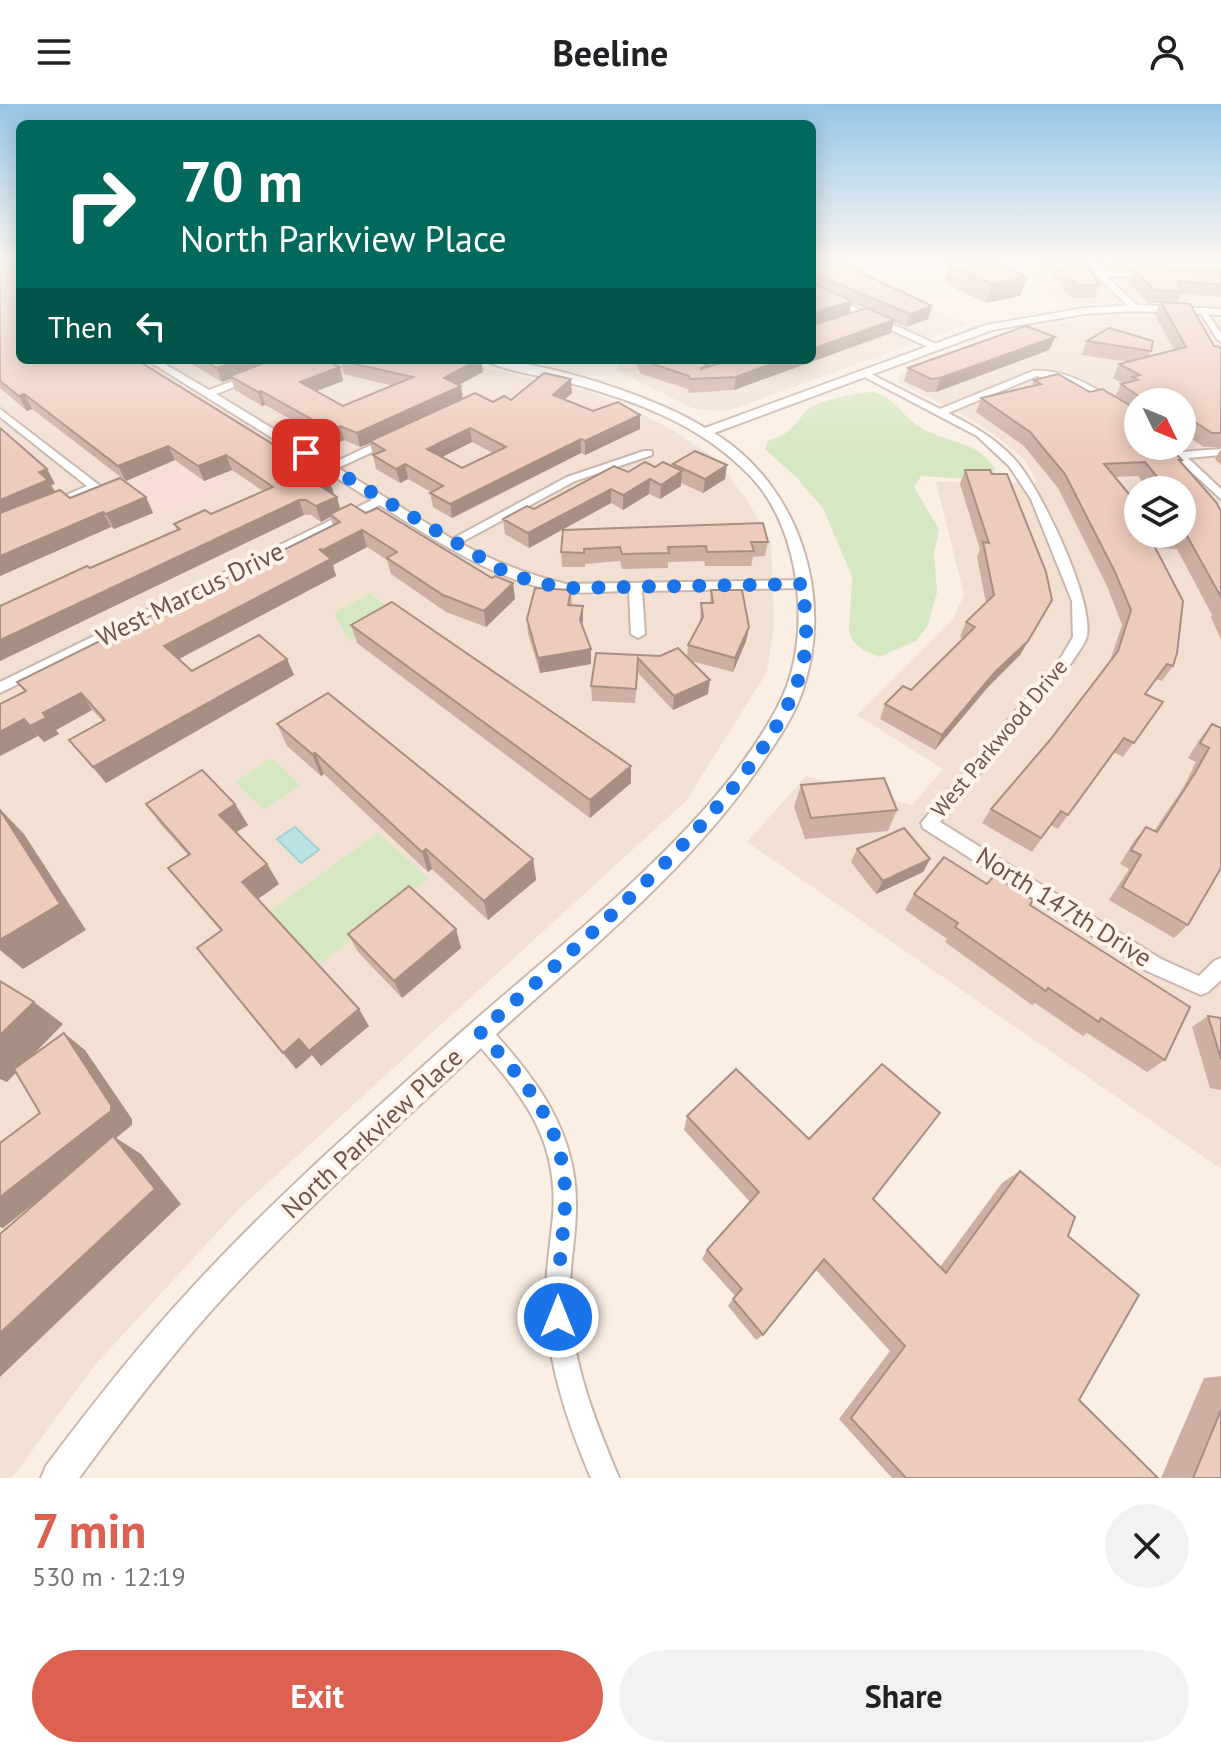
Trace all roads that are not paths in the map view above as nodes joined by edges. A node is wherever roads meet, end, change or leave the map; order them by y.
1 (888, 326) edge
2 (994, 326) edge
3 (933, 346) junction
4 (159, 364) edge
5 (507, 364) edge
6 (1074, 368) dead end
7 (260, 374) edge
8 (864, 374) junction
9 (1063, 377) junction
10 (208, 394) junction
11 (0, 412) edge
12 (942, 412) junction
13 (1124, 414) edge
14 (705, 432) junction
15 (403, 434) edge
16 (1221, 452) edge
17 (648, 453) dead end
18 (1196, 454) edge
19 (1186, 460) edge
20 (330, 468) junction
21 (1221, 496) edge
22 (380, 500) junction
23 (39, 510) edge
24 (454, 542) junction
25 (803, 584) junction
26 (635, 588) junction
27 (638, 634) dead end
28 (0, 688) edge
29 (929, 823) joint
30 (1221, 967) edge
31 (480, 1032) junction
32 (58, 1478) edge
33 (605, 1478) edge

1 - 3 street
2 - 3 street
3 - 8 street
4 - 10 street
5 - 14 street, North Parkview Place
6 - 9 street
7 - 10 street
8 - 12 street, West Parkwood Drive
8 - 14 street
9 - 12 street
9 - 13 street
10 - 20 street
11 - 23 street
12 - 29 street, West Parkwood Drive
14 - 25 street, North Parkview Place
15 - 20 street
16 - 18 street
17 - 24 street
19 - 21 street
20 - 22 street
22 - 24 street
22 - 28 street, West Marcus Drive
24 - 26 street
25 - 26 street
25 - 31 street, North Parkview Place
26 - 27 street
29 - 30 street, North 147th Drive
31 - 32 street, North Parkview Place
31 - 33 street

